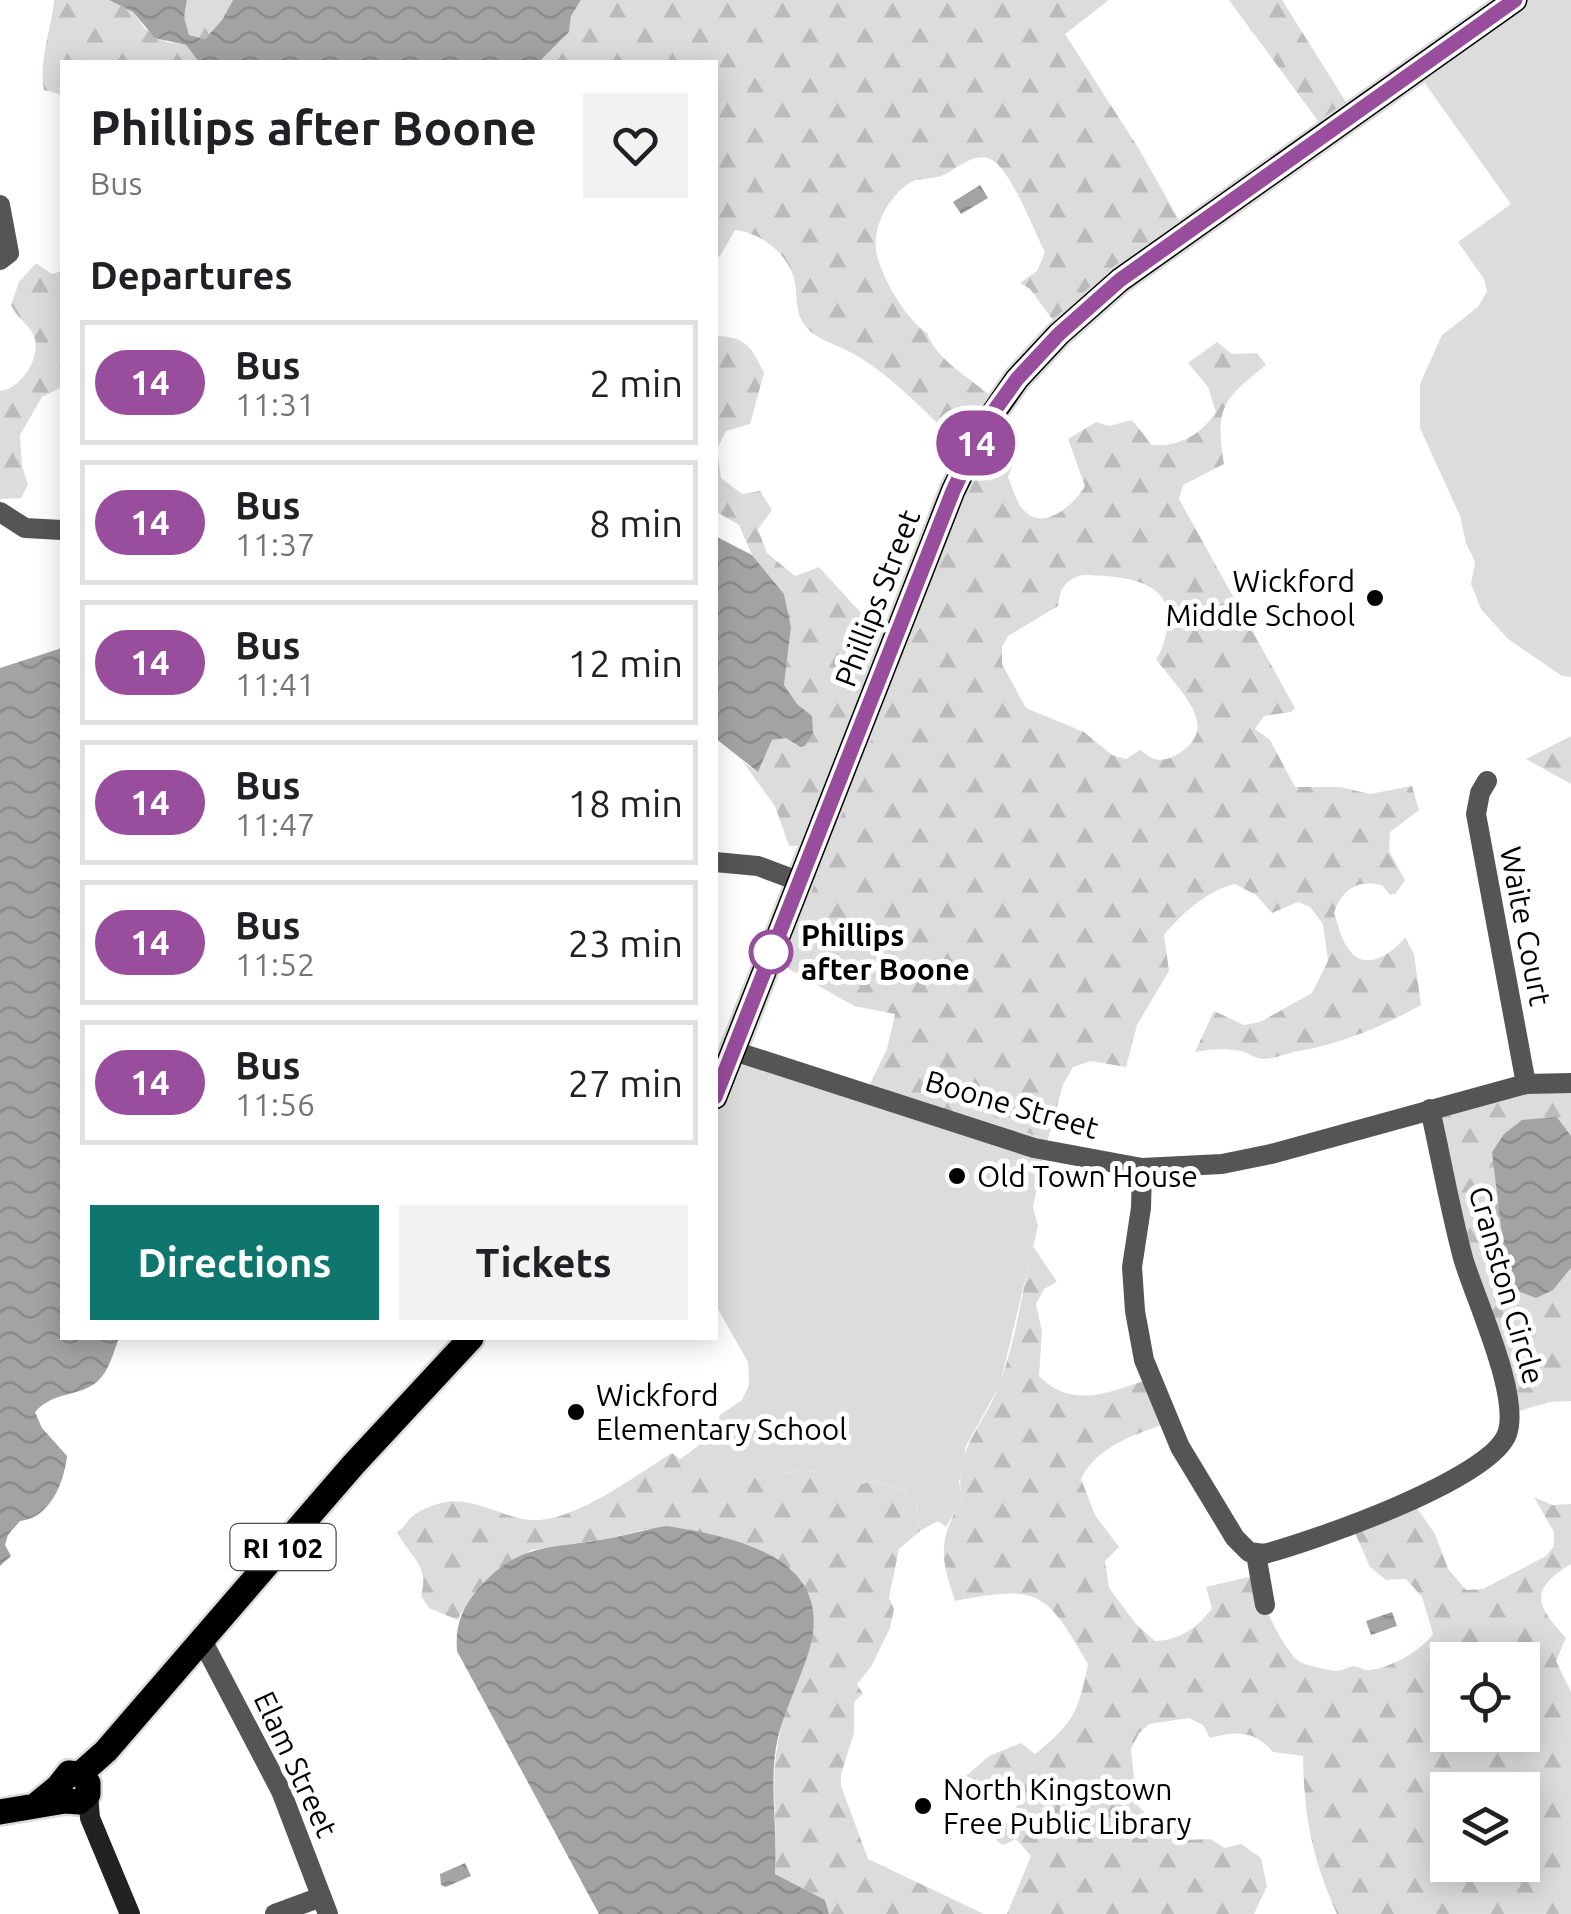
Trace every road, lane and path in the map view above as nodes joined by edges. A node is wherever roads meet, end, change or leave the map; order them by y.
1 (1515, 0) edge
2 (0, 205) edge
3 (4, 253) edge
4 (0, 512) edge
5 (60, 530) edge
6 (1487, 781) dead end
7 (718, 862) edge
8 (798, 880) junction
9 (734, 1051) junction
10 (1571, 1083) edge
11 (1526, 1084) junction
12 (718, 1090) edge
13 (1430, 1109) junction
14 (1142, 1168) junction
15 (469, 1340) edge
16 (1256, 1554) junction
17 (1264, 1605) dead end
18 (203, 1642) junction
19 (81, 1790) junction
20 (0, 1812) edge
21 (324, 1905) edge
22 (130, 1914) edge
23 (276, 1914) edge

1 - 8 main road, Phillips Street
2 - 3 street
4 - 5 street
6 - 11 street, Waite Court
7 - 8 street
8 - 9 main road, Phillips Street
9 - 12 main road, Phillips Street
9 - 14 street, Boone Street
10 - 11 street, Boone Street
11 - 13 street, Boone Street
13 - 14 street, Boone Street
13 - 16 street, Cranston Circle
14 - 16 street
15 - 18 main road, RI 102
16 - 17 street
18 - 19 main road, RI 102
18 - 21 street, Elam Street
19 - 20 main road
19 - 22 main road
21 - 23 street

